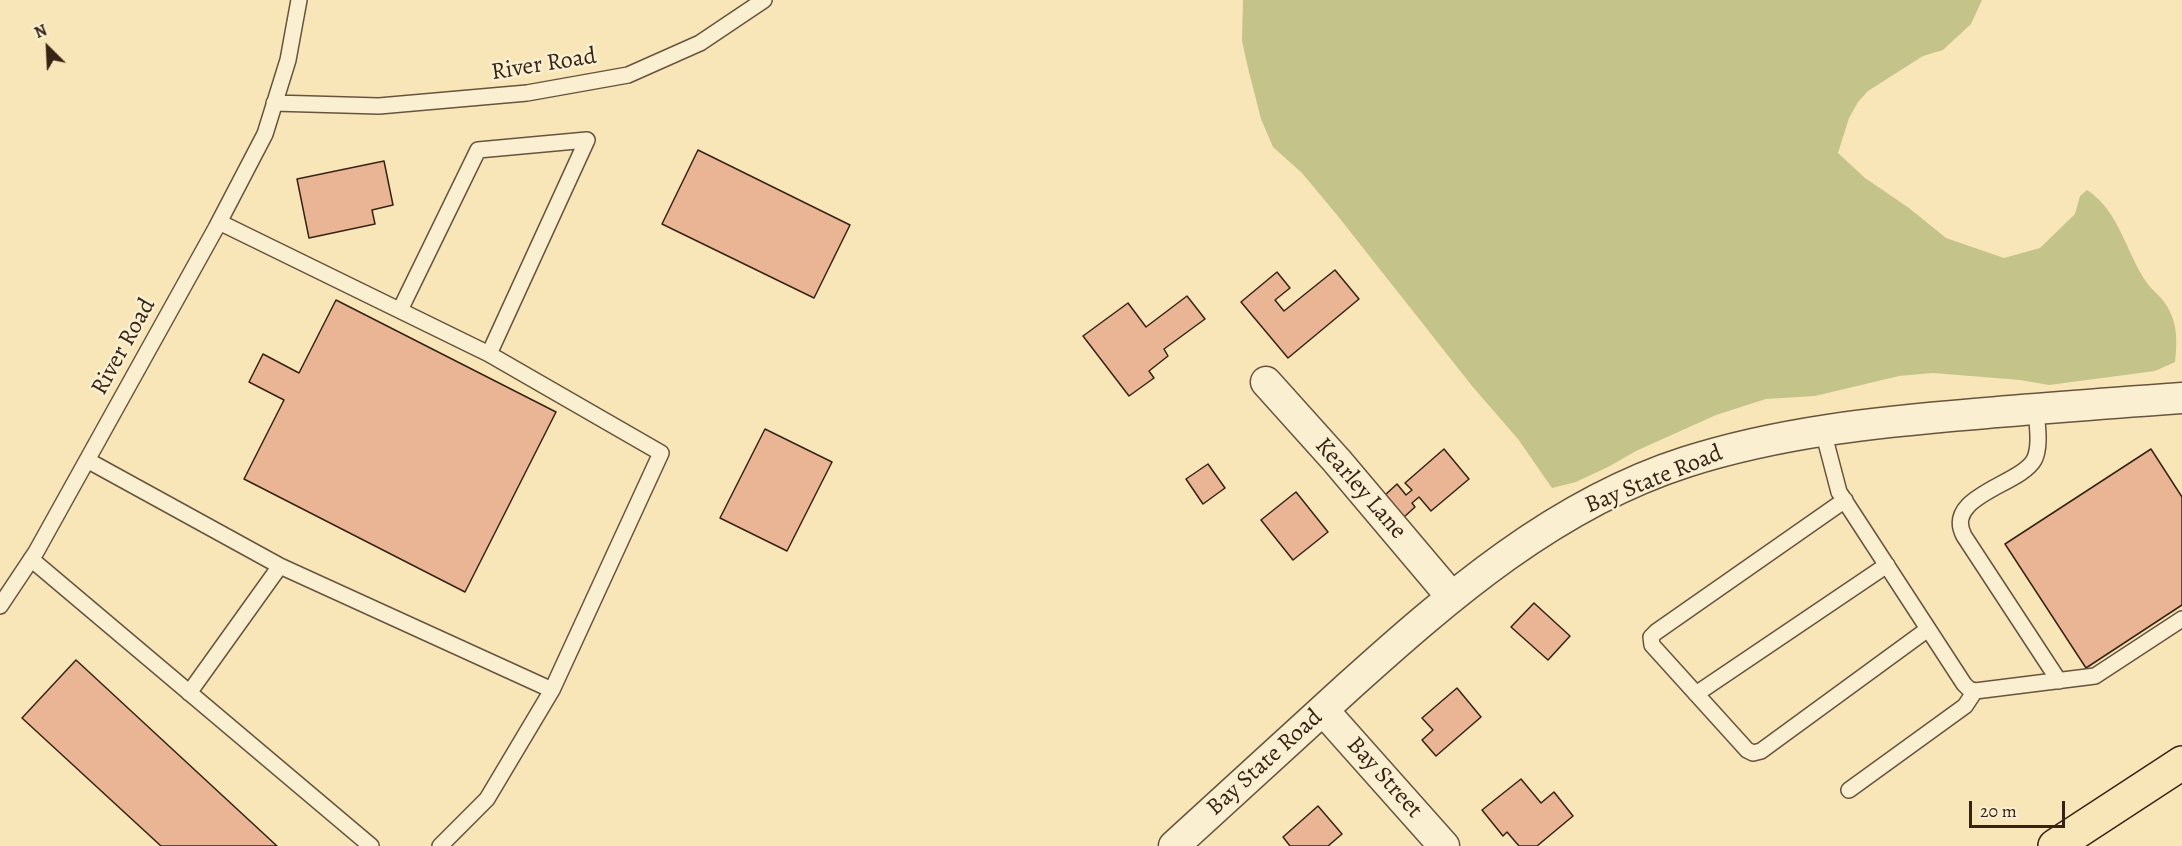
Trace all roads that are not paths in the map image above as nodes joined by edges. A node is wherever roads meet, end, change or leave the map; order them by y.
1 (299, 0) edge
2 (764, 0) edge
3 (274, 104) junction
4 (219, 222) junction
5 (400, 310) junction
6 (489, 354) junction
7 (1266, 382) dead end
8 (2182, 398) edge
9 (2036, 409) junction
10 (1823, 431) junction
11 (87, 460) junction
12 (1845, 500) junction
13 (31, 559) junction
14 (1887, 565) junction
15 (280, 566) junction
16 (1451, 596) junction
17 (0, 606) edge
18 (2182, 619) edge
19 (1928, 629) junction
20 (2059, 681) junction
21 (552, 690) junction
22 (1975, 691) junction
23 (189, 693) junction
24 (1696, 694) junction
25 (1323, 710) junction
26 (2182, 763) edge
27 (1849, 790) dead end
28 (371, 846) edge
29 (440, 846) edge
30 (1174, 846) edge
31 (1444, 846) edge
32 (2055, 846) edge

1 - 3 lane, River Road
2 - 3 lane, River Road
3 - 4 lane, River Road
4 - 5 lane
4 - 11 lane, River Road
5 - 6 lane
5 - 6 lane
6 - 21 lane
7 - 16 street, Kearley Lane
8 - 9 street, Bay State Road
9 - 10 street, Bay State Road
9 - 20 lane
10 - 12 lane
10 - 16 street, Bay State Road
11 - 13 lane, River Road
11 - 15 lane
12 - 14 lane
12 - 24 lane
13 - 17 lane, River Road
13 - 23 lane
14 - 19 lane
14 - 24 lane
15 - 21 lane
15 - 23 lane
16 - 25 street, Bay State Road
18 - 20 lane
19 - 22 lane
19 - 24 lane
20 - 22 lane
21 - 29 lane
22 - 27 lane
23 - 28 lane
25 - 30 street, Bay State Road
25 - 31 street, Bay Street
26 - 32 highway

